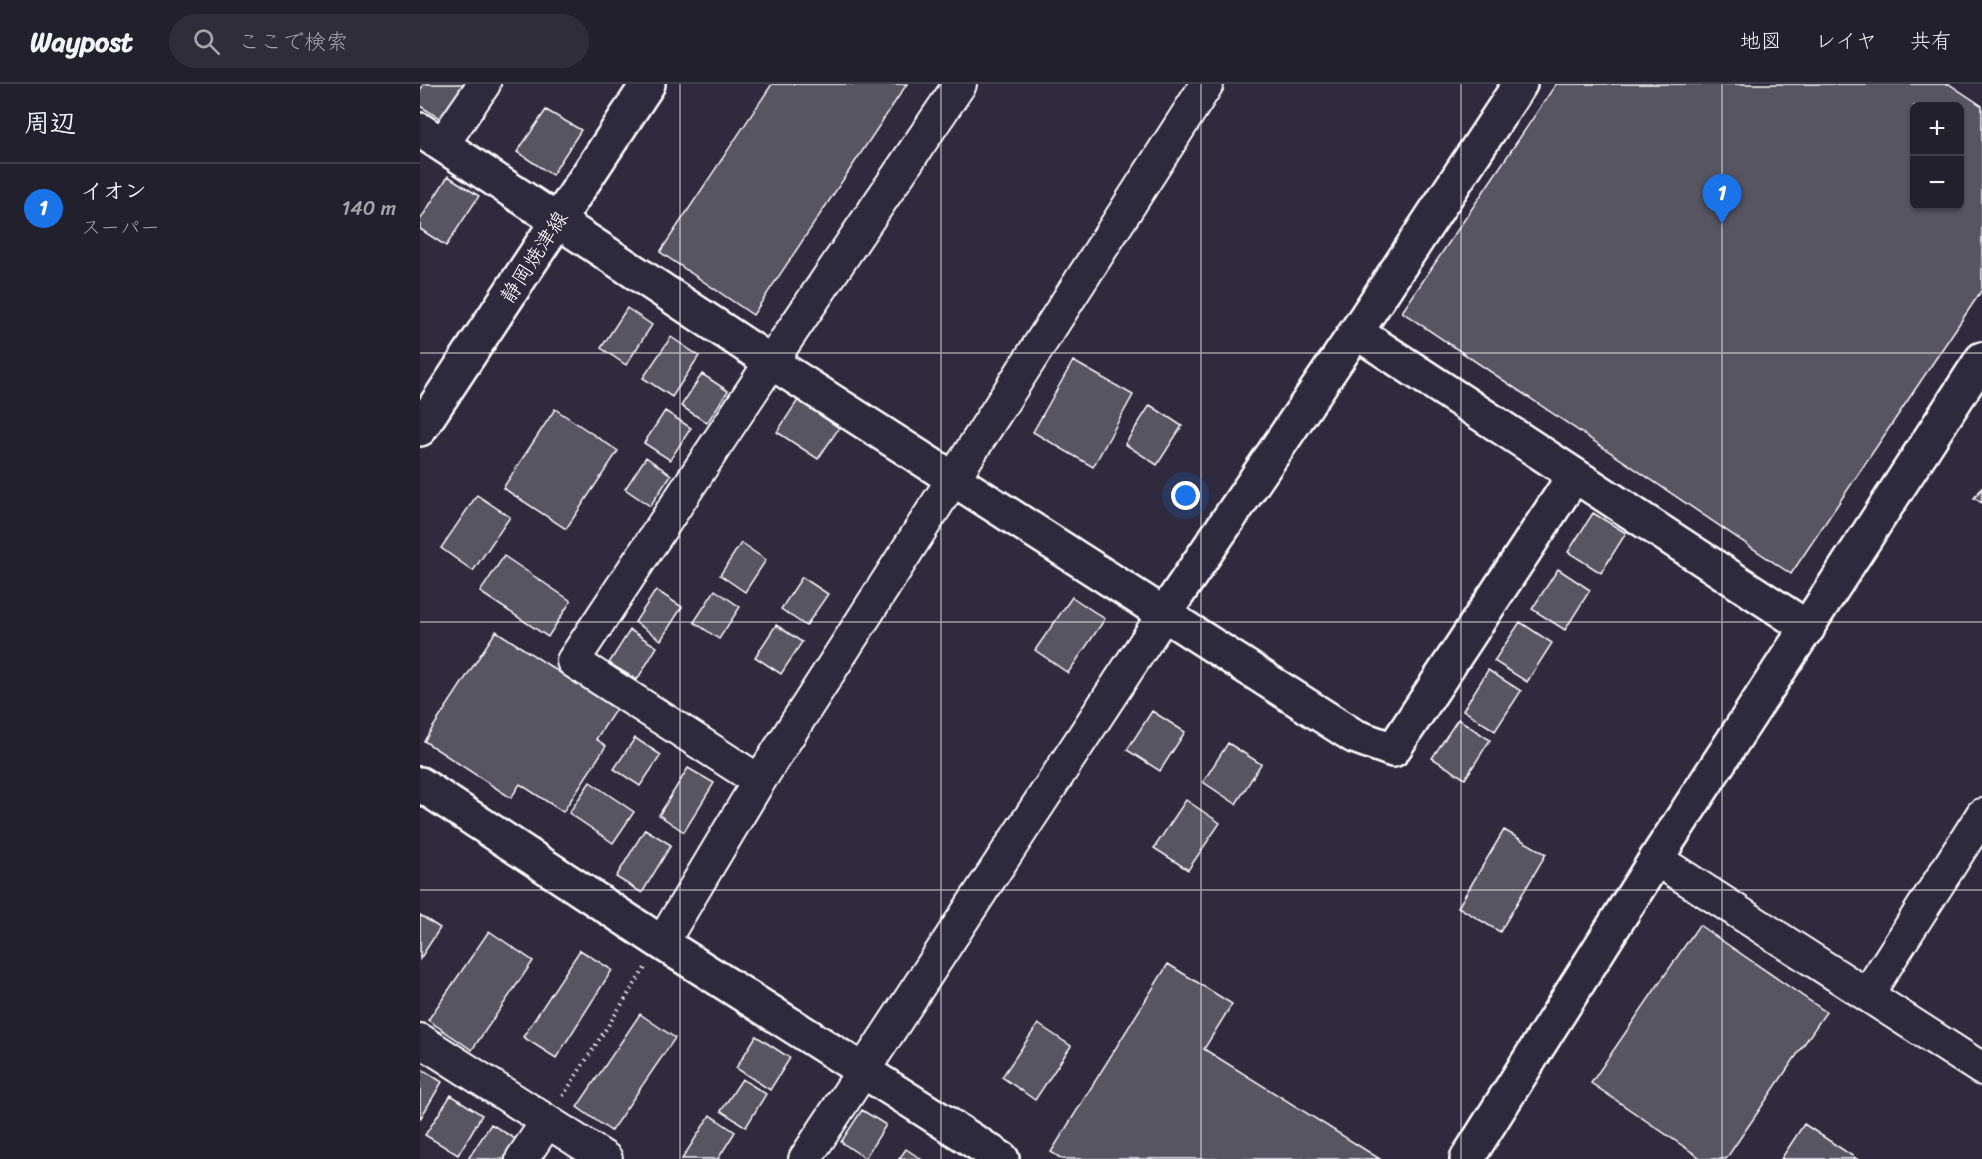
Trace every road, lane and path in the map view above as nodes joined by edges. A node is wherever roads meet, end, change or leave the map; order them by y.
1 (484, 84) edge
2 (648, 84) edge
3 (960, 84) edge
4 (1207, 84) edge
5 (1520, 84) edge
6 (431, 138) edge
7 (556, 223) junction
8 (1356, 332) junction
9 (1982, 359) edge
10 (771, 362) junction
11 (420, 429) edge
12 (1574, 476) junction
13 (955, 479) junction
14 (1164, 614) junction
15 (1808, 628) junction
16 (759, 781) junction
17 (420, 784) edge
18 (1982, 815) edge
19 (1656, 860) junction
20 (662, 943) junction
21 (1867, 995) junction
22 (420, 1040) edge
23 (1982, 1069) edge
24 (864, 1070) junction
25 (547, 1122) junction
26 (522, 1159) edge
27 (606, 1159) edge
28 (805, 1159) edge
29 (1002, 1159) edge
30 (1467, 1159) edge

1 - 6 street
2 - 7 street, 静岡焼津線
3 - 10 street
4 - 13 street
5 - 8 street
6 - 7 street
7 - 10 street
7 - 11 street, 静岡焼津線
8 - 12 street
8 - 14 street
9 - 15 street
10 - 13 street
10 - 16 street
12 - 14 street
12 - 15 street
13 - 14 street
13 - 16 street
14 - 24 street
15 - 19 street
16 - 20 street
17 - 20 street
18 - 21 street
19 - 21 street
19 - 30 street
20 - 24 street
20 - 25 path
21 - 23 street
22 - 25 street
24 - 28 street
24 - 29 street
25 - 26 street
25 - 27 street

